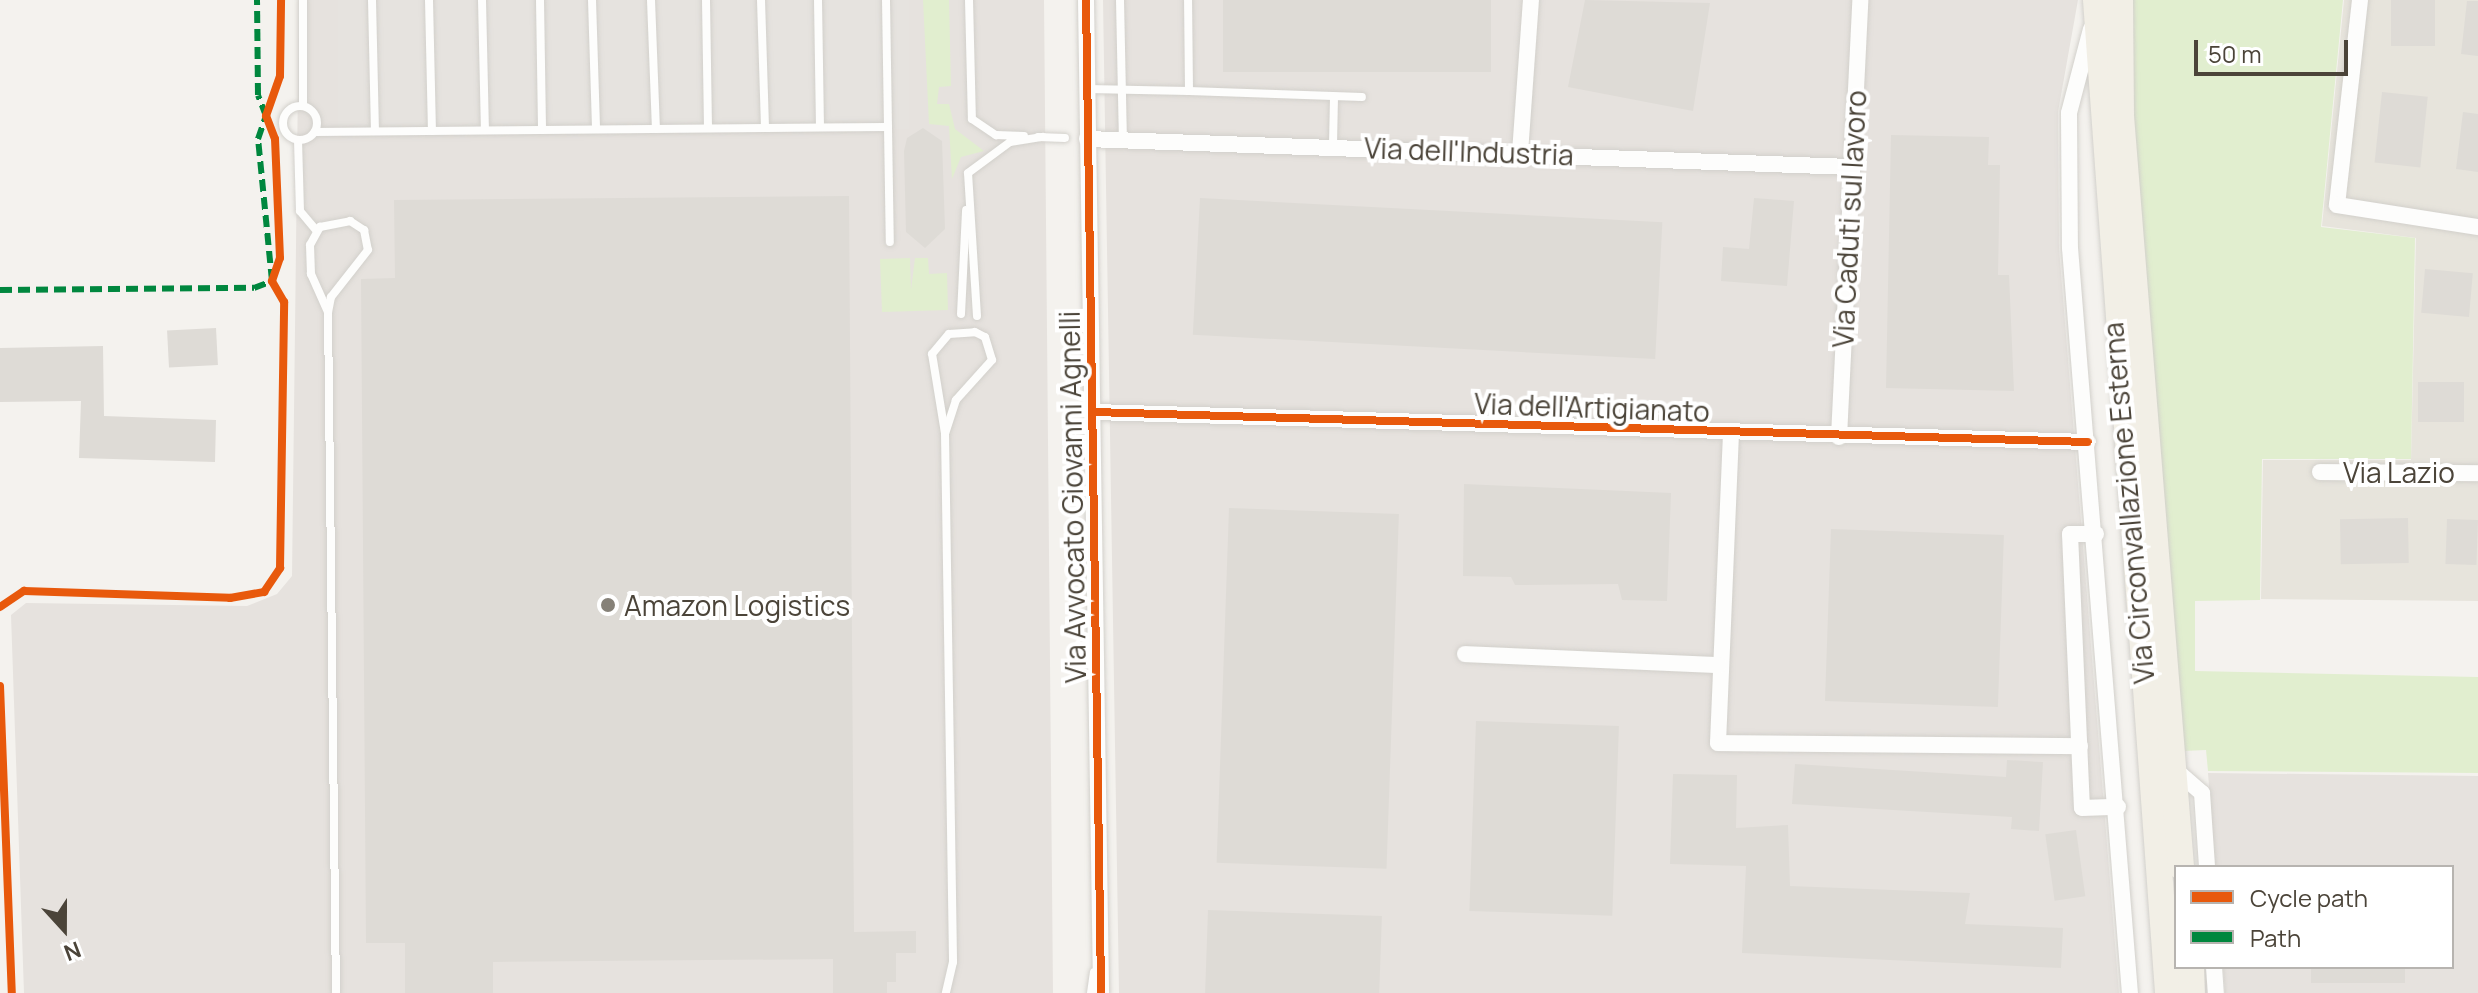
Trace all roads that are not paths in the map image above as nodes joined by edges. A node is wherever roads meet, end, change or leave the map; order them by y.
1 (303, 0) edge
2 (372, 0) edge
3 (429, 0) edge
4 (482, 0) edge
5 (540, 0) edge
6 (592, 0) edge
7 (651, 0) edge
8 (706, 0) edge
9 (761, 0) edge
10 (818, 0) edge
11 (886, 0) edge
12 (969, 0) edge
13 (1086, 0) edge
14 (1120, 0) edge
15 (1188, 0) edge
16 (1531, 0) edge
17 (1860, 0) edge
18 (2120, 0) edge
19 (2360, 0) edge
20 (2096, 6) edge
21 (1088, 89) junction
22 (1122, 90) junction
23 (1189, 91) junction
24 (1334, 97) junction
25 (1362, 97) dead end
26 (303, 105) junction
27 (820, 127) junction
28 (888, 127) junction
29 (708, 128) junction
30 (765, 128) junction
31 (596, 129) junction
32 (656, 129) junction
33 (485, 130) junction
34 (542, 130) junction
35 (375, 131) junction
36 (432, 131) junction
37 (315, 132) junction
38 (1043, 137) junction
39 (1065, 138) dead end
40 (1087, 139) junction
41 (1123, 139) junction
42 (298, 140) junction
43 (1333, 145) junction
44 (1520, 153) junction
45 (1850, 167) junction
46 (967, 205) junction
47 (2478, 227) edge
48 (317, 231) junction
49 (890, 242) dead end
50 (328, 312) junction
51 (961, 314) dead end
52 (977, 316) dead end
53 (1094, 412) junction
54 (945, 433) junction
55 (1731, 433) junction
56 (1839, 437) junction
57 (2088, 442) junction
58 (2320, 472) dead end
59 (2478, 473) edge
60 (2096, 534) junction
61 (1465, 654) dead end
62 (1719, 665) junction
63 (2080, 746) junction
64 (2172, 767) junction
65 (2118, 807) junction
66 (2181, 865) edge
67 (2207, 865) edge
68 (1100, 931) junction
69 (2191, 969) edge
70 (2214, 969) edge
71 (336, 993) edge
72 (946, 993) edge
73 (1091, 993) edge
74 (1101, 993) edge
75 (2130, 993) edge
76 (2168, 993) edge
77 (2192, 993) edge
78 (2216, 993) edge

1 - 26 lane
2 - 35 lane
3 - 36 lane
4 - 33 lane
5 - 34 lane
6 - 31 lane
7 - 32 lane
8 - 29 lane
9 - 30 lane
10 - 27 lane
11 - 28 lane
12 - 38 lane
13 - 21 street, Via Avvocato Giovanni Agnelli
14 - 22 lane
15 - 23 lane
16 - 44 street
17 - 45 street, Via Caduti sul lavoro
18 - 64 main road, Via Circonvallazione Esterna
19 - 47 street
20 - 57 street, Via Circonvallazione Esterna
20 - 76 main road, Via Circonvallazione Esterna
21 - 22 lane
21 - 40 street, Via Avvocato Giovanni Agnelli
22 - 23 lane
22 - 41 lane
23 - 24 lane
24 - 25 lane
24 - 43 lane
26 - 37 lane
26 - 42 lane
27 - 28 lane
27 - 30 lane
28 - 49 lane
29 - 30 lane
29 - 32 lane
31 - 32 lane
31 - 34 lane
33 - 34 lane
33 - 36 lane
35 - 36 lane
35 - 37 lane
37 - 42 lane
38 - 39 lane
38 - 46 lane
40 - 41 street, Via dell'Industria
40 - 53 street, Via Avvocato Giovanni Agnelli
41 - 43 street, Via dell'Industria
42 - 48 lane
43 - 44 street, Via dell'Industria
44 - 45 street, Via dell'Industria
45 - 56 street, Via Caduti sul lavoro
46 - 51 lane
46 - 52 lane
48 - 50 lane
48 - 50 lane
50 - 71 lane
53 - 55 street, Via dell'Artigianato
53 - 68 street, Via Avvocato Giovanni Agnelli
54 - 54 lane
54 - 72 lane
55 - 56 street, Via dell'Artigianato
55 - 62 street
56 - 57 street, Via dell'Artigianato
57 - 60 street, Via Circonvallazione Esterna
58 - 59 street, Via Lazio
60 - 63 street, Via Circonvallazione Esterna
60 - 65 street, Via Circonvallazione Esterna
61 - 62 street
62 - 63 street
63 - 65 street, Via Circonvallazione Esterna
64 - 66 main road, Via Circonvallazione Esterna
64 - 67 street
65 - 75 street, Via Circonvallazione Esterna
68 - 73 lane
68 - 74 street, Via Avvocato Giovanni Agnelli
69 - 77 main road
70 - 78 street

